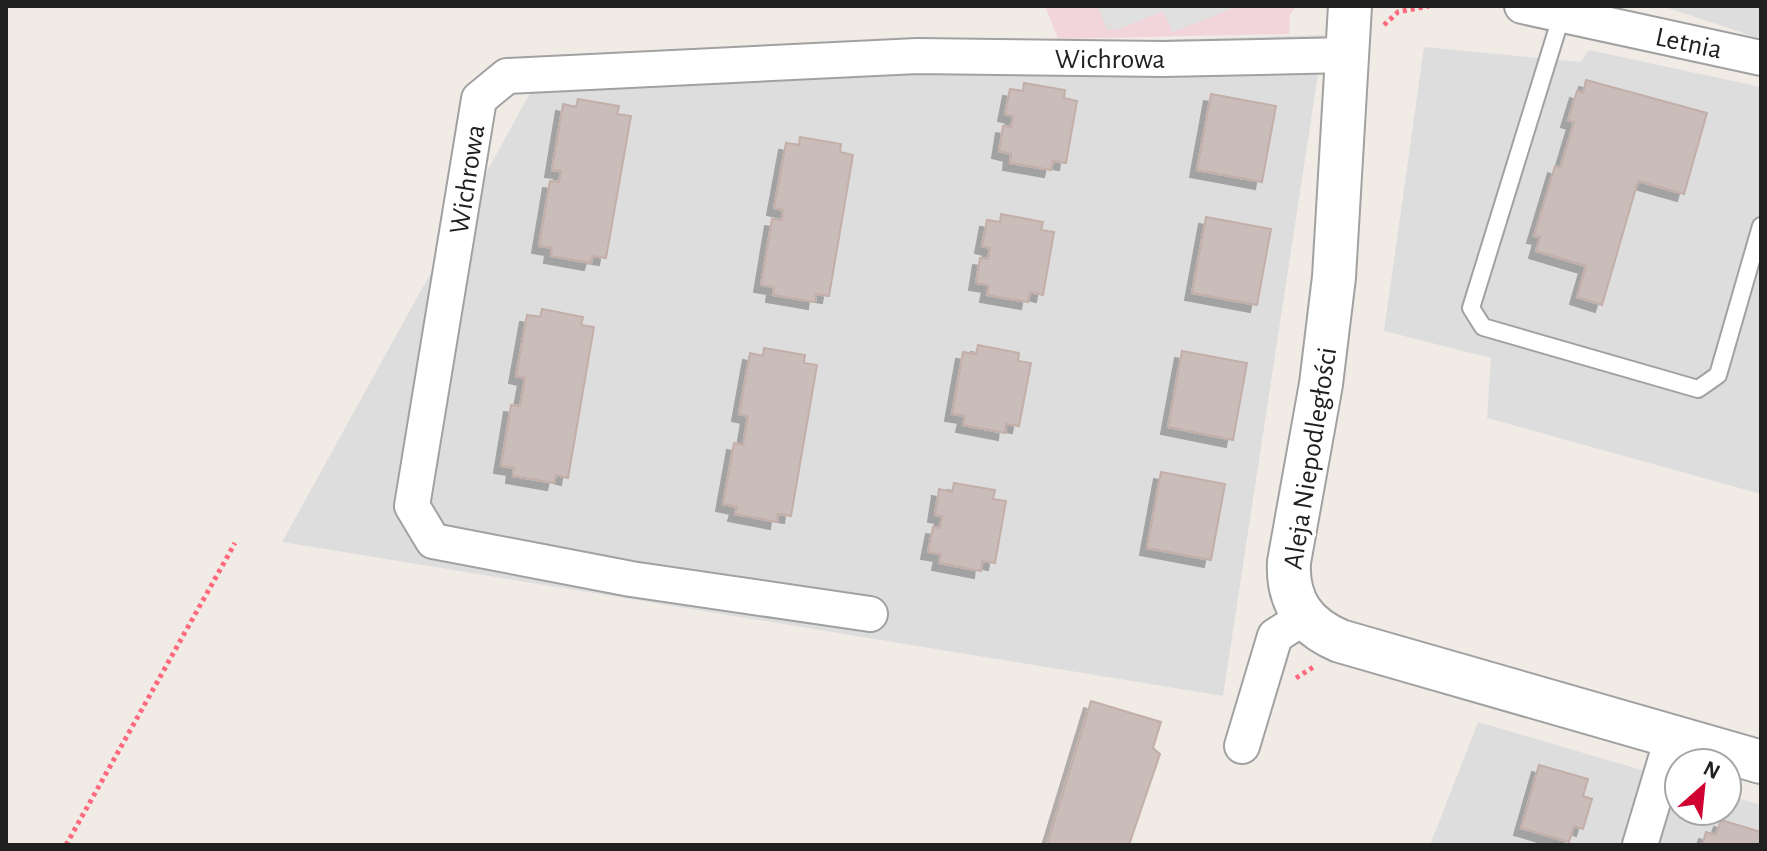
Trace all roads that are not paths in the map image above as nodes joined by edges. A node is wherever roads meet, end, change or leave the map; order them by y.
1 (1350, 6) edge
2 (1522, 6) edge
3 (1562, 14) junction
4 (1623, 17) edge
5 (1349, 55) junction
6 (1761, 58) edge
7 (1761, 226) edge
8 (870, 614) dead end
9 (1303, 618) junction
10 (1673, 735) junction
11 (1242, 746) dead end
12 (1761, 762) edge
13 (1640, 845) edge

1 - 5 street, Aleja Niepodległości
2 - 3 street, Letnia
3 - 4 street, Letnia
3 - 7 lane
4 - 6 street, Letnia
5 - 8 street, Wichrowa
5 - 9 street, Aleja Niepodległości
9 - 10 street
9 - 11 street
10 - 12 street
10 - 13 street

